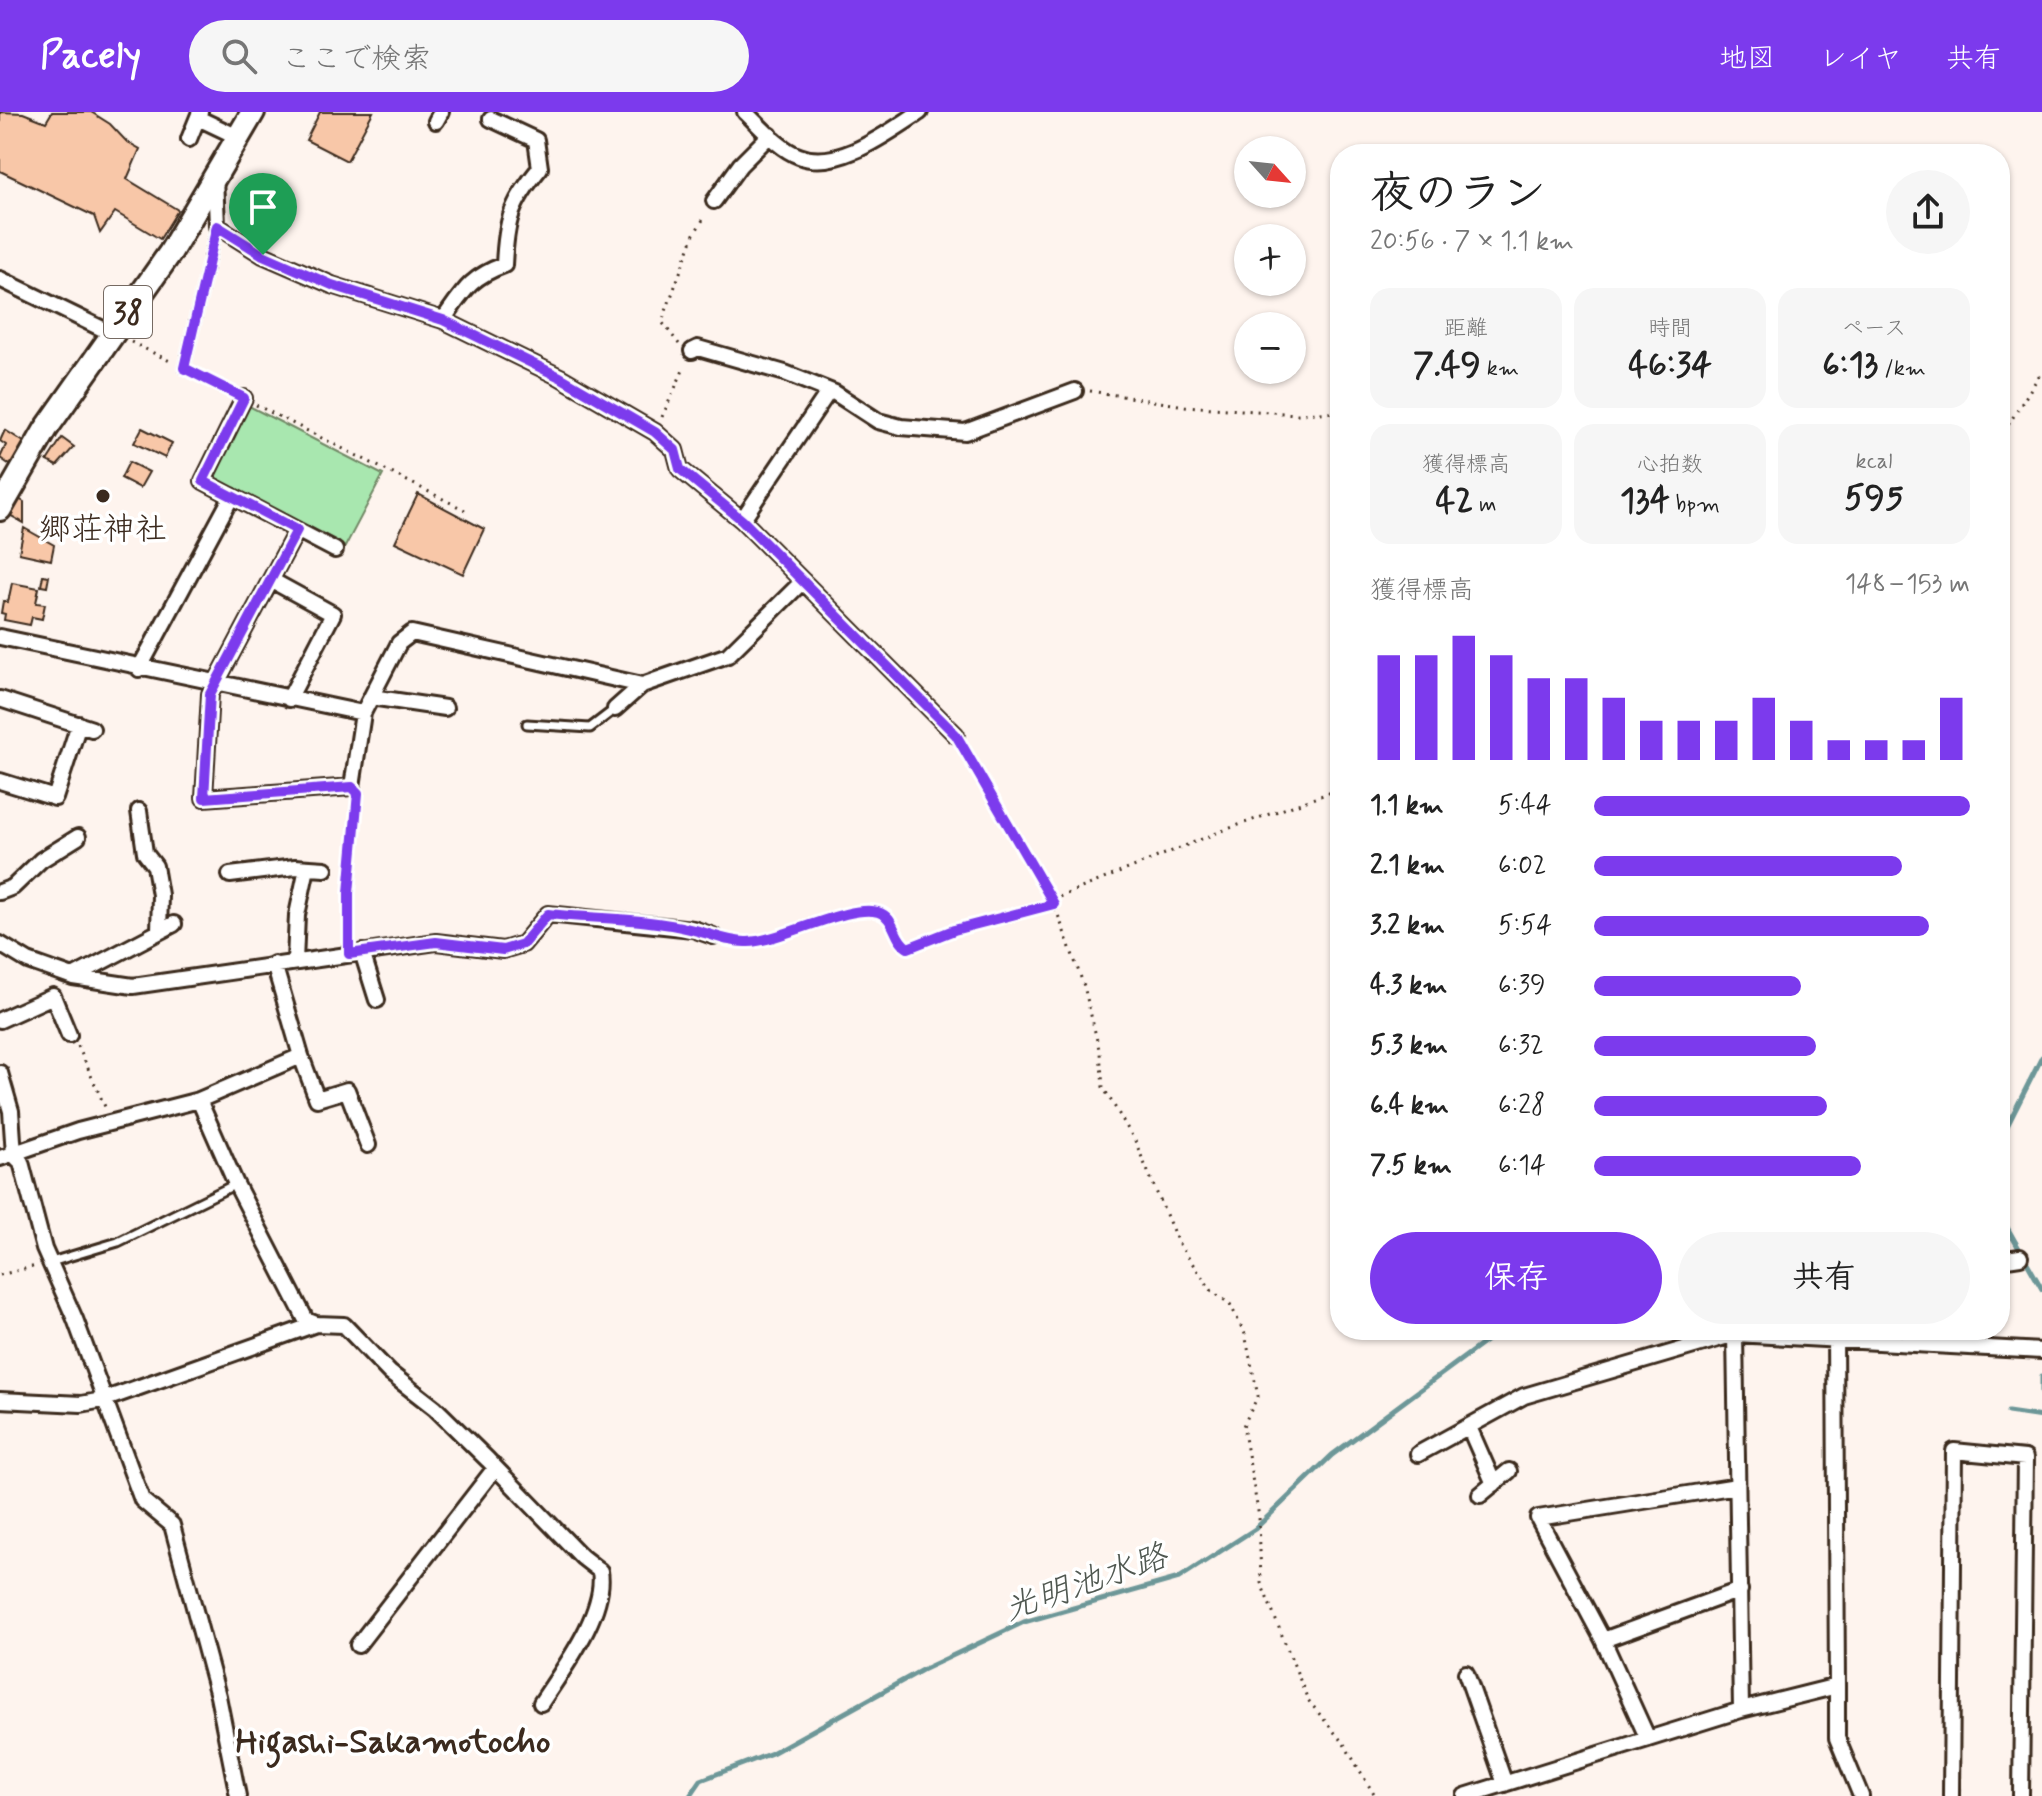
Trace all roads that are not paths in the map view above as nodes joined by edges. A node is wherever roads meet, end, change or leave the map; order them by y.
1 (253, 112) edge
2 (745, 112) edge
3 (920, 112) edge
4 (199, 115) edge
5 (491, 119) dead end
6 (770, 135) junction
7 (238, 137) junction
8 (189, 139) dead end
9 (215, 176) junction
10 (714, 201) road end
11 (217, 226) junction
12 (0, 279) edge
13 (443, 320) junction
14 (113, 334) junction
15 (692, 351) road end
16 (184, 368) road end
17 (829, 391) junction
18 (1075, 391) road end
19 (244, 398) road end
20 (232, 496) junction
21 (0, 509) edge
22 (742, 520) junction
23 (297, 530) junction
24 (335, 550) dead end
25 (271, 580) junction
26 (803, 581) junction
27 (0, 637) edge
28 (139, 669) junction
29 (215, 685) junction
30 (642, 685) junction
31 (371, 697) junction
32 (0, 699) edge
33 (289, 699) junction
34 (445, 708) dead end
35 (615, 709) joint
36 (363, 713) junction
37 (527, 724) dead end
38 (956, 735) road end
39 (0, 781) edge
40 (139, 811) dead end
41 (71, 846) dead end
42 (307, 868) junction
43 (325, 869) dead end
44 (230, 875) dead end
45 (0, 892) edge
46 (174, 924) dead end
47 (159, 931) junction
48 (713, 936) road end
49 (0, 944) edge
50 (356, 953) junction
51 (295, 961) junction
52 (274, 964) junction
53 (73, 977) junction
54 (377, 1000) dead end
55 (0, 1020) edge
56 (69, 1035) road end
57 (301, 1056) junction
58 (0, 1073) edge
59 (199, 1100) junction
60 (368, 1145) dead end
61 (7, 1156) edge
62 (0, 1169) edge
63 (236, 1184) junction
64 (2020, 1257) dead end
65 (2010, 1258) edge
66 (51, 1262) junction
67 (316, 1324) junction
68 (1709, 1340) edge
69 (1735, 1340) edge
70 (1835, 1340) edge
71 (1947, 1340) edge
72 (2042, 1351) edge
73 (0, 1400) edge
74 (103, 1400) junction
75 (1469, 1427) junction
76 (1418, 1454) dead end
77 (495, 1468) junction
78 (1509, 1471) dead end
79 (1494, 1484) junction
80 (1737, 1486) junction
81 (1480, 1495) dead end
82 (1740, 1590) junction
83 (1603, 1640) junction
84 (358, 1645) dead end
85 (1466, 1673) dead end
86 (1837, 1686) junction
87 (541, 1703) dead end
88 (1741, 1710) junction
89 (1648, 1739) junction
90 (1505, 1784) junction
91 (238, 1796) edge
92 (1465, 1796) edge
93 (1861, 1796) edge
94 (1951, 1796) edge
95 (2021, 1796) edge

1 - 7 main road, 38
2 - 6 street
3 - 6 street
4 - 7 street
4 - 8 street
5 - 13 street
6 - 10 street
7 - 9 main road, 38
9 - 11 street
9 - 14 main road, 38
11 - 13 street
11 - 16 lane
12 - 14 street
13 - 22 street
14 - 21 main road, 38
15 - 17 street
17 - 18 street
17 - 22 street
19 - 20 street
20 - 23 street
20 - 28 street
22 - 26 street
23 - 24 street
23 - 25 street
25 - 29 street
25 - 33 street
26 - 30 street
26 - 38 street
27 - 28 street
28 - 29 street
29 - 33 street
29 - 36 street
30 - 31 street
30 - 35 street
31 - 34 street
31 - 36 street
32 - 39 street
33 - 36 street
35 - 37 lane
40 - 47 street
41 - 45 street
42 - 43 street
42 - 44 street
42 - 51 street
46 - 47 street
47 - 53 street
48 - 50 street
49 - 53 street
50 - 51 street
50 - 54 street
51 - 52 street
52 - 53 street
52 - 57 street
55 - 56 street
57 - 59 street
57 - 60 street
58 - 61 street
59 - 61 street
59 - 63 street
61 - 62 street
61 - 66 street
63 - 66 lane
63 - 67 street
64 - 65 street
66 - 74 street
67 - 74 street
67 - 77 street
68 - 75 street
69 - 80 street
70 - 86 street
71 - 72 street
73 - 74 street
74 - 91 street
75 - 76 street
75 - 79 street
77 - 84 street
77 - 87 street
78 - 79 street
79 - 81 street
80 - 82 street
80 - 83 street
82 - 83 street
82 - 88 street
83 - 89 street
85 - 90 street
86 - 88 street
86 - 93 street
88 - 89 street
89 - 90 street
90 - 92 street
94 - 95 street

